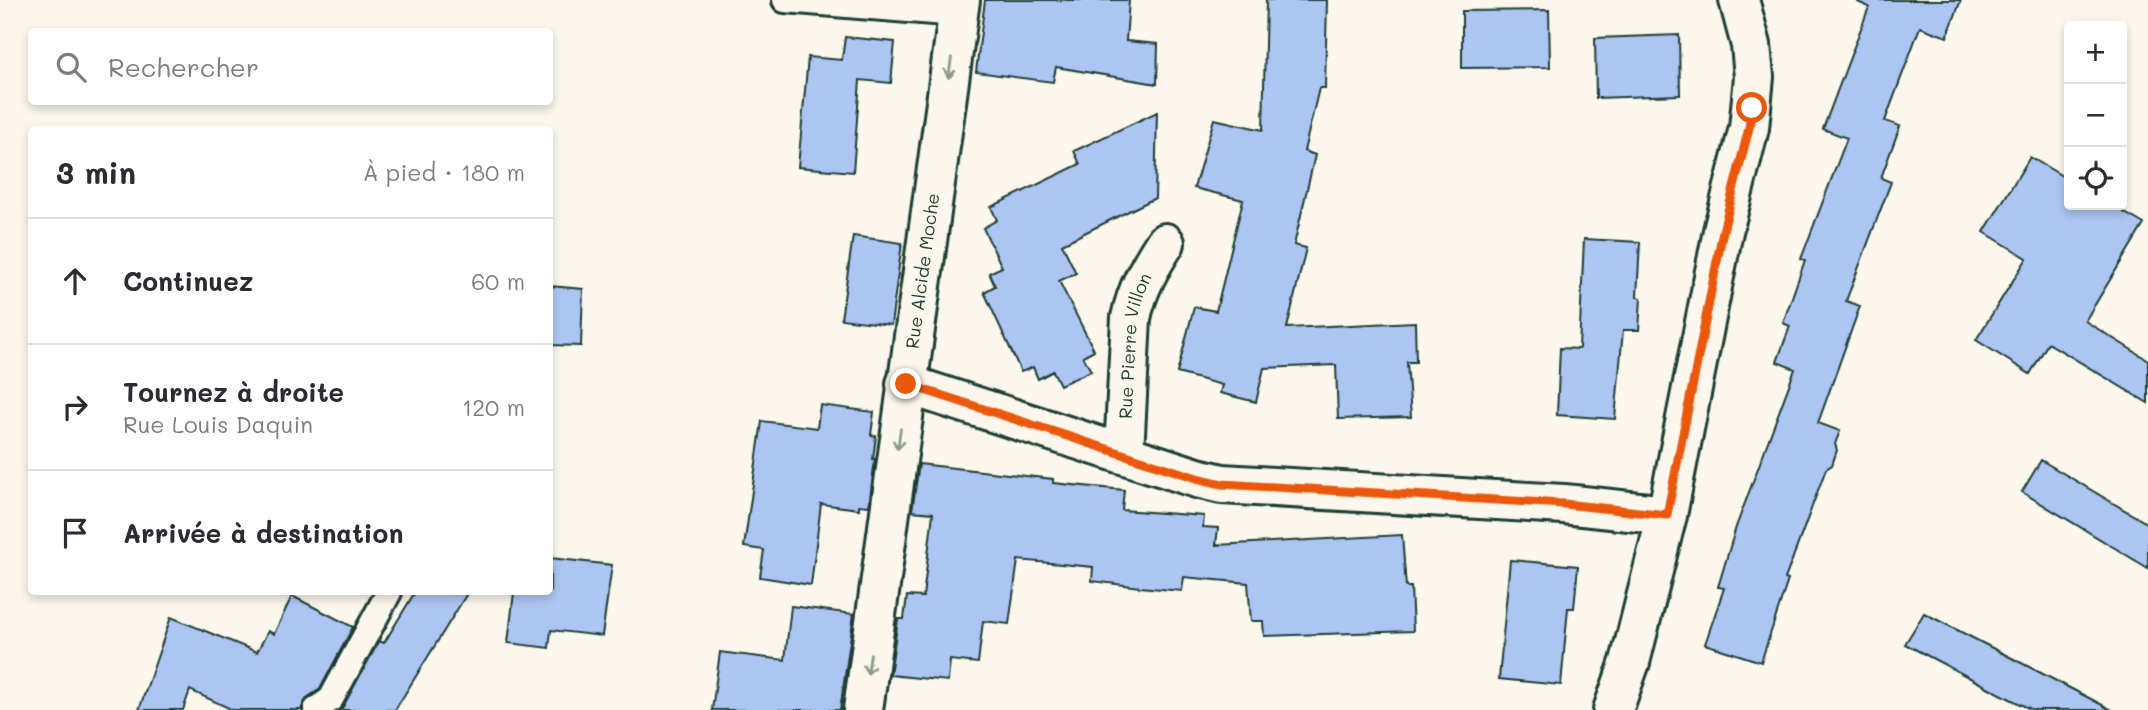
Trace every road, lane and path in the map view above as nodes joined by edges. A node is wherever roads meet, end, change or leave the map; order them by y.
1 (785, 0) edge
2 (1739, 0) edge
3 (959, 7) edge
4 (1165, 243) dead end
5 (906, 384) junction
6 (1124, 453) junction
7 (1667, 515) junction
8 (388, 595) edge
9 (316, 710) edge
10 (863, 710) edge
11 (1613, 710) edge

1 - 3 lane
2 - 7 street
3 -> 5 street, Rue Alcide Moche
4 - 6 street, Rue Pierre Villon
5 - 6 street
5 -> 10 street, Rue Alcide Moche
6 - 7 street
7 - 11 street
8 - 9 lane

